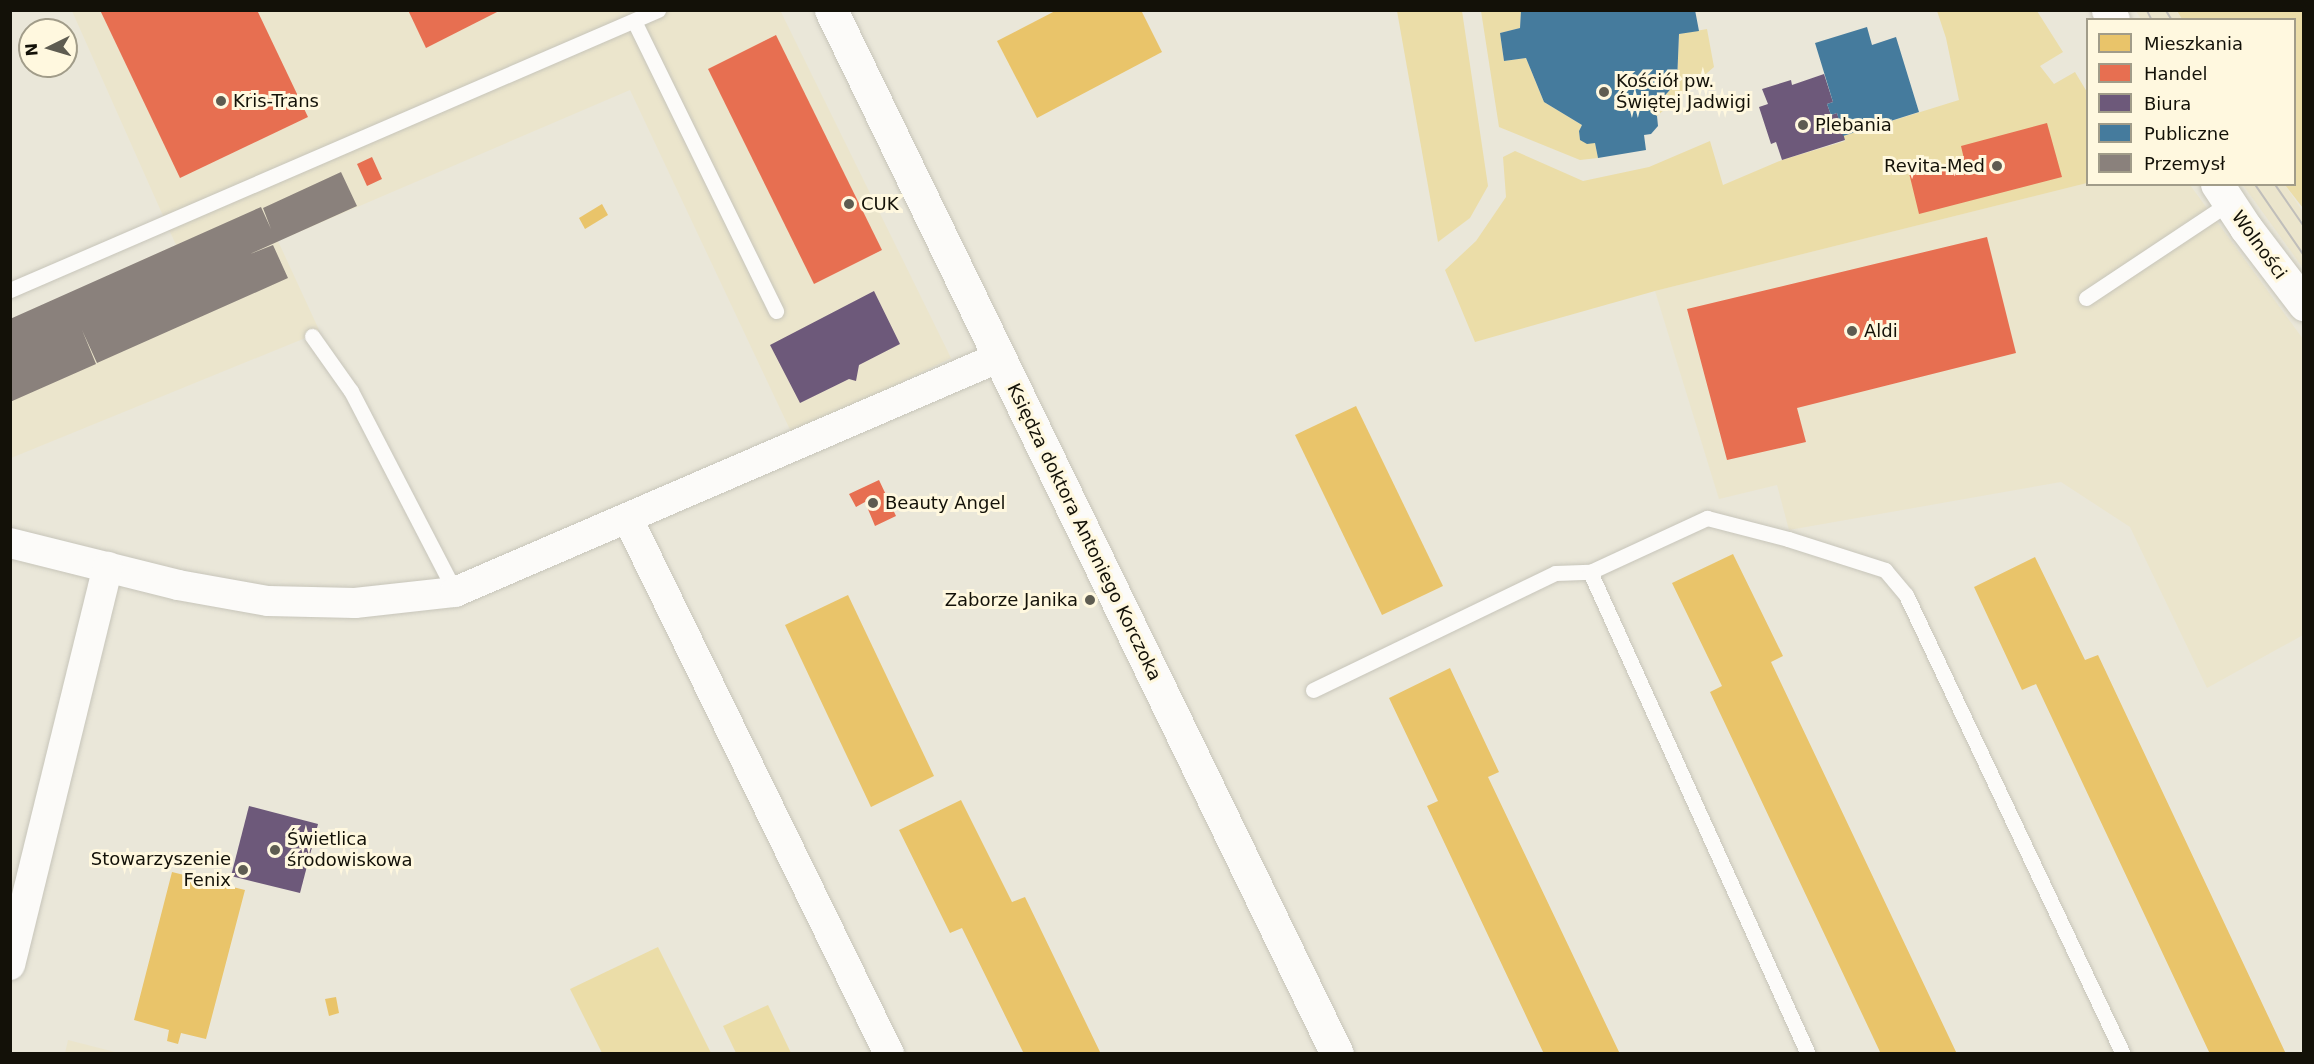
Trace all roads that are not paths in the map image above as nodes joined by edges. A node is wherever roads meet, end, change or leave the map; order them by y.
1 (658, 10) edge
2 (831, 10) edge
3 (634, 21) junction
4 (2223, 194) edge
5 (10, 290) edge
6 (2086, 298) dead end
7 (2304, 304) edge
8 (776, 311) dead end
9 (312, 336) dead end
10 (1000, 357) junction
11 (628, 519) junction
12 (10, 543) edge
13 (108, 567) junction
14 (1590, 572) junction
15 (455, 592) junction
16 (1313, 690) dead end
17 (10, 965) edge
18 (889, 1053) edge
19 (1336, 1053) edge
20 (1808, 1053) edge
21 (2122, 1053) edge

1 - 3 lane
2 - 10 street, Księdza doktora Antoniego Korczoka
3 - 5 lane
3 - 8 lane
4 - 6 lane
4 - 7 street, Wolności
9 - 15 lane
10 - 11 street
10 - 19 street, Księdza doktora Antoniego Korczoka
11 - 15 street
11 - 18 street
12 - 13 street
13 - 15 street
13 - 17 street
14 - 16 lane
14 - 20 lane
14 - 21 lane

